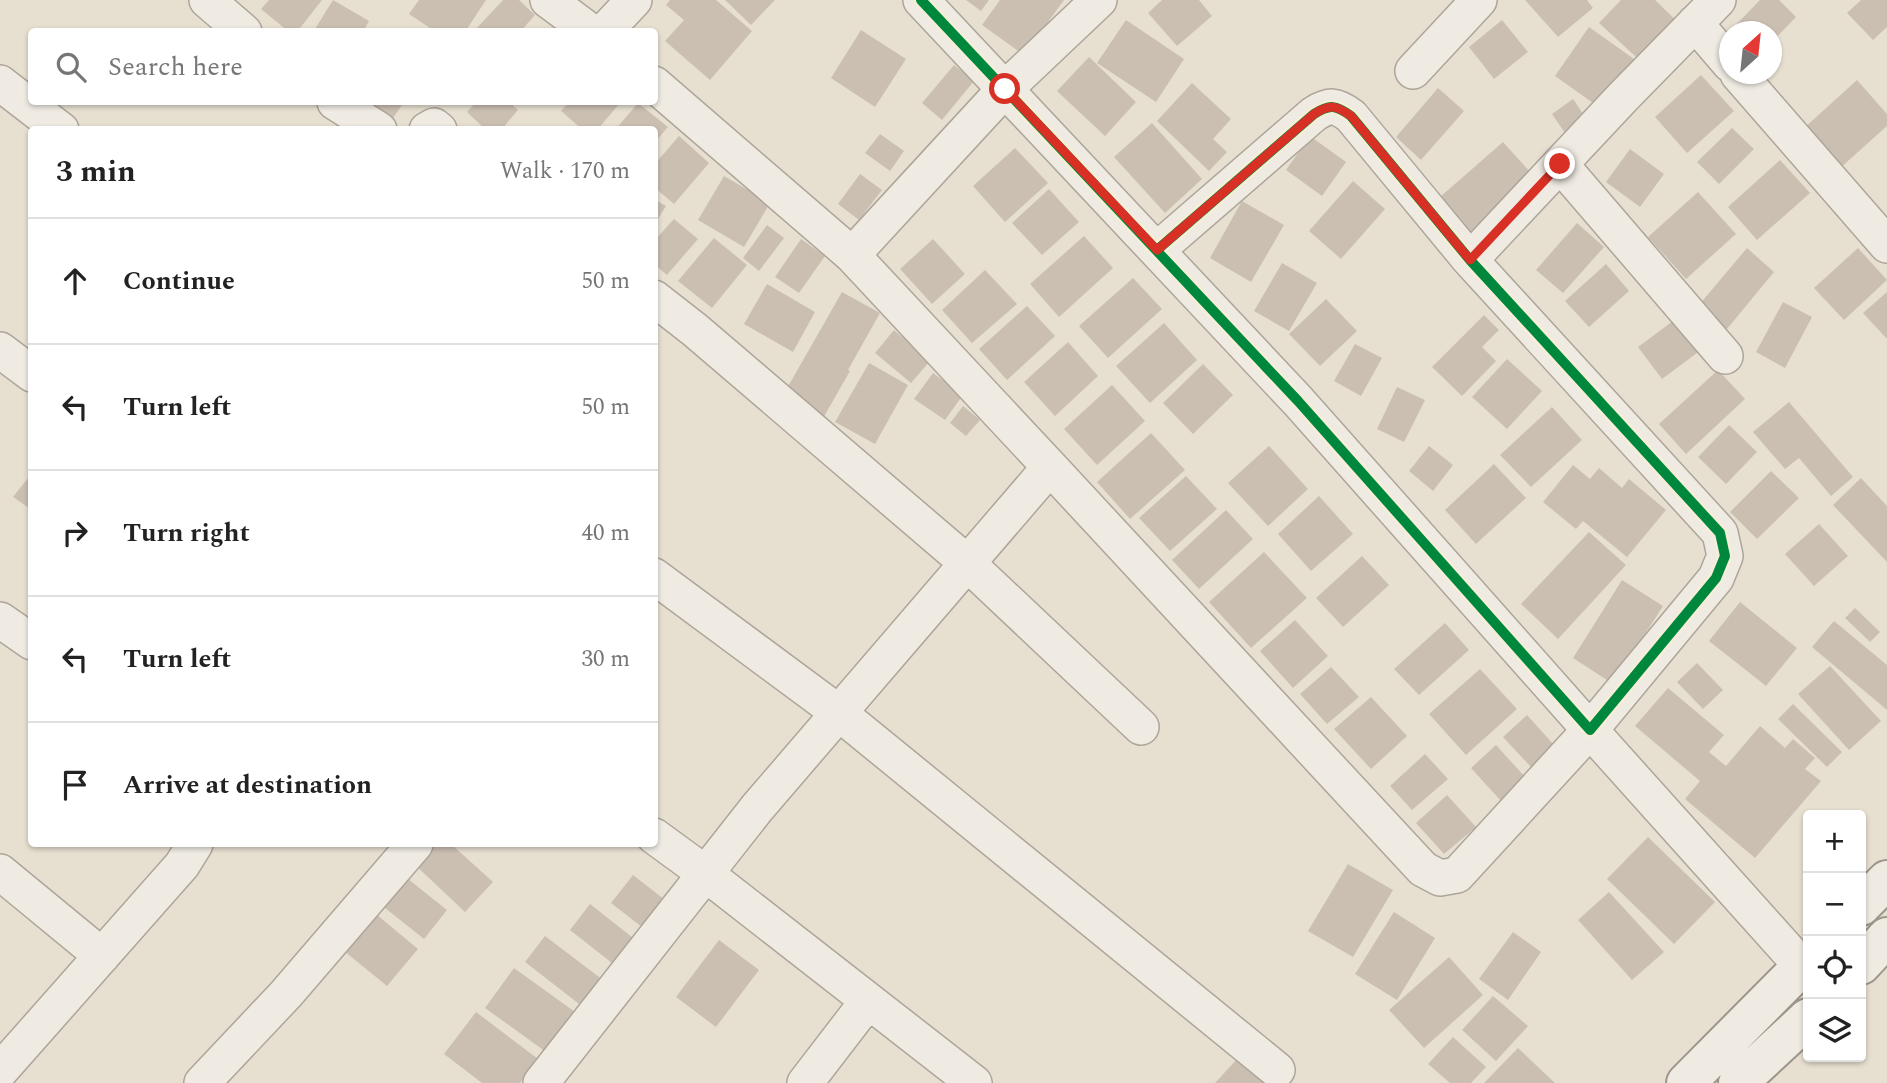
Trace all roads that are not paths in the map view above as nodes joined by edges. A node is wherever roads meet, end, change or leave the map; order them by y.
1 (207, 0) edge
2 (548, 0) edge
3 (634, 0) edge
4 (921, 0) edge
5 (1099, 0) edge
6 (1479, 0) edge
7 (1706, 12) edge
8 (239, 28) edge
9 (586, 28) edge
10 (608, 28) edge
11 (1719, 40) edge
12 (1413, 71) dead end
13 (0, 83) edge
14 (1747, 84) edge
15 (658, 87) edge
16 (1005, 89) junction
17 (28, 105) edge
18 (29, 105) edge
19 (340, 105) edge
20 (56, 126) edge
21 (373, 126) edge
22 (1560, 164) junction
23 (1887, 245) edge
24 (1157, 250) junction
25 (852, 255) junction
26 (1470, 260) junction
27 (658, 301) edge
28 (0, 350) edge
29 (1725, 356) dead end
30 (28, 371) edge
31 (1050, 467) junction
32 (966, 562) junction
33 (658, 579) edge
34 (0, 620) edge
35 (28, 639) edge
36 (839, 713) junction
37 (1141, 727) dead end
38 (1590, 730) junction
39 (658, 839) edge
40 (193, 847) edge
41 (412, 847) edge
42 (0, 872) edge
43 (706, 874) junction
44 (1887, 880) edge
45 (1866, 901) edge
46 (1887, 937) edge
47 (102, 956) junction
48 (1866, 960) edge
49 (1803, 963) edge
50 (1803, 969) edge
51 (868, 1000) junction
52 (1803, 1023) edge
53 (1277, 1070) dead end
54 (0, 1071) edge
55 (202, 1083) edge
56 (541, 1083) edge
57 (805, 1083) edge
58 (974, 1083) edge
59 (1686, 1083) edge
60 (1738, 1083) edge

1 - 8 street
2 - 9 street
3 - 10 street
4 - 16 street
5 - 16 street
6 - 12 street
7 - 11 street
7 - 22 street
13 - 17 street
14 - 23 street
15 - 25 street
16 - 24 street
16 - 25 street
18 - 20 street
19 - 21 street
22 - 26 street
22 - 29 street
24 - 26 street
24 - 38 street
25 - 31 street
26 - 38 street
27 - 32 street
28 - 30 street
31 - 32 street
31 - 38 street
32 - 36 street
32 - 37 street
33 - 36 street
34 - 35 street
36 - 43 street
36 - 53 street
38 - 49 street
39 - 43 street
40 - 47 street
41 - 55 street
42 - 47 street
43 - 51 street
43 - 56 street
44 - 45 main road
46 - 48 main road
47 - 54 street
50 - 59 main road
51 - 57 street
51 - 58 street
52 - 60 main road

